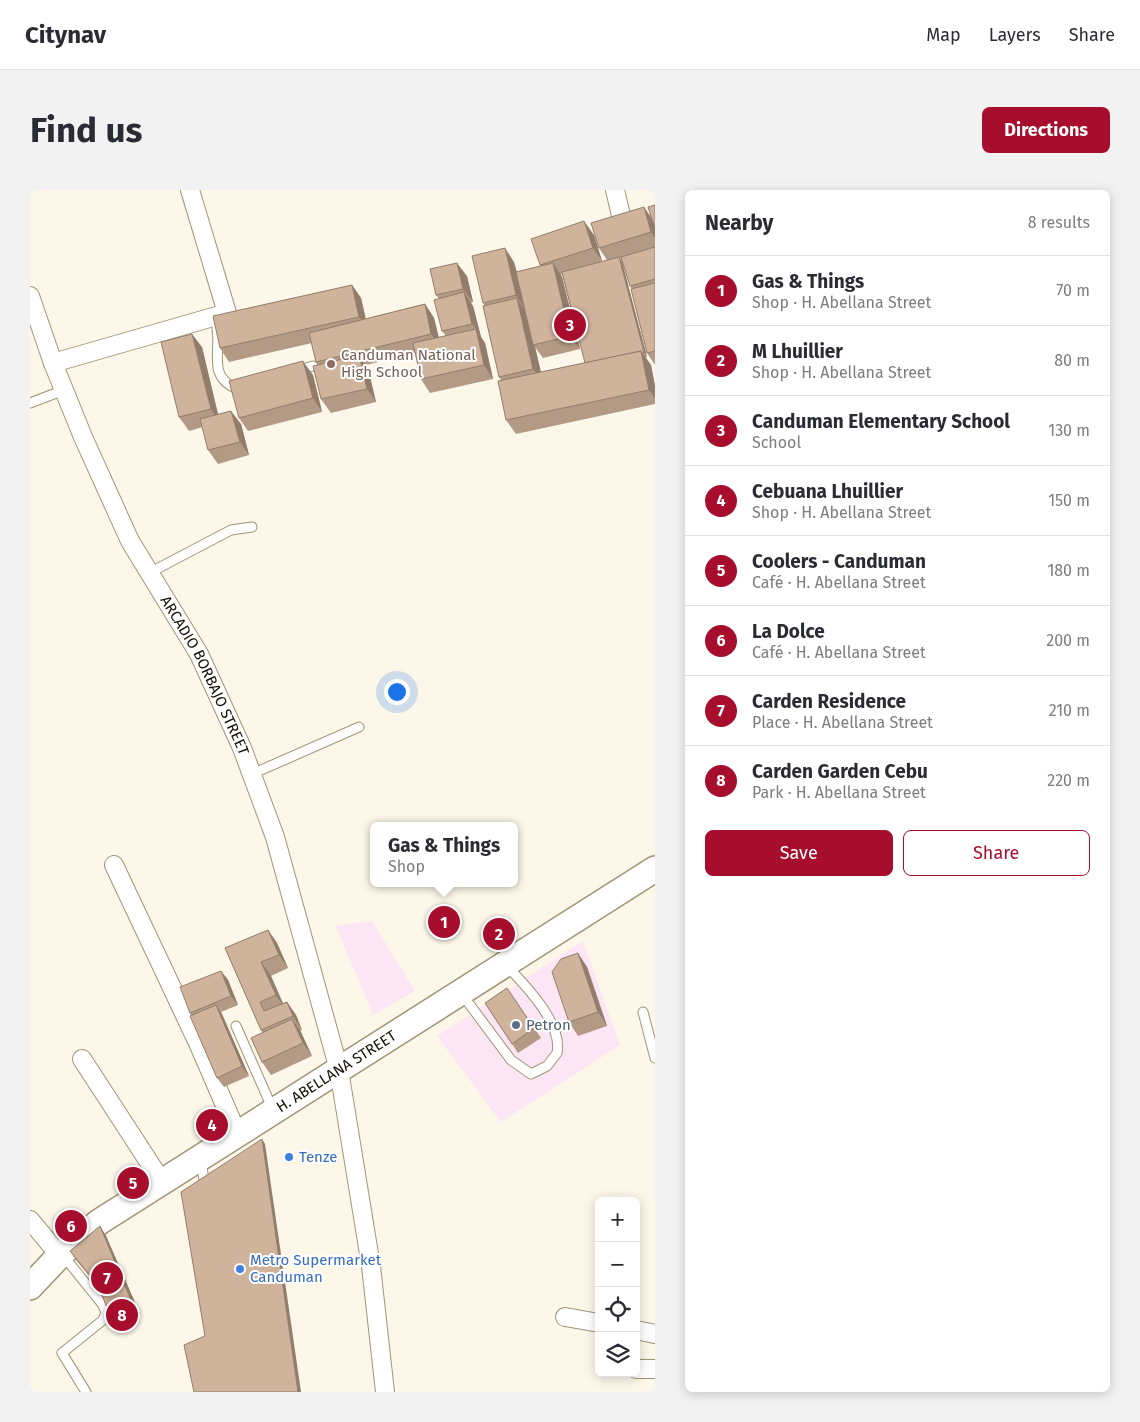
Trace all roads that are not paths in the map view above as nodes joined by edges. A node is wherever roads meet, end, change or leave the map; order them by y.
1 (190, 190) edge
2 (615, 190) edge
3 (623, 224) edge
4 (30, 296) edge
5 (215, 317) junction
6 (53, 363) junction
7 (313, 366) edge
8 (287, 373) edge
9 (252, 383) edge
10 (64, 390) junction
11 (30, 403) edge
12 (252, 527) dead end
13 (149, 572) junction
14 (359, 727) dead end
15 (252, 774) junction
16 (114, 865) dead end
17 (655, 869) edge
18 (506, 964) junction
19 (461, 993) junction
20 (643, 1012) dead end
21 (236, 1026) dead end
22 (655, 1058) edge
23 (82, 1059) dead end
24 (339, 1070) junction
25 (273, 1111) junction
26 (234, 1138) junction
27 (201, 1156) junction
28 (162, 1182) junction
29 (206, 1194) edge
30 (30, 1220) edge
31 (61, 1255) junction
32 (30, 1288) edge
33 (565, 1317) dead end
34 (595, 1322) edge
35 (640, 1331) edge
36 (655, 1334) edge
37 (640, 1369) edge
38 (655, 1369) edge
39 (86, 1392) edge
40 (385, 1392) edge

1 - 5 street
2 - 3 street
4 - 6 street, ARCADIO BORBAJO STREET
5 - 6 street
5 - 9 lane
6 - 10 street, ARCADIO BORBAJO STREET
7 - 8 lane
10 - 11 lane
10 - 13 street, ARCADIO BORBAJO STREET
12 - 13 lane
13 - 15 street, ARCADIO BORBAJO STREET
14 - 15 lane
15 - 24 street, ARCADIO BORBAJO STREET
16 - 26 street
17 - 18 main road, H. ABELLANA STREET
18 - 19 main road, H. ABELLANA STREET
18 - 19 lane
19 - 24 main road, H. ABELLANA STREET
20 - 22 lane
21 - 25 lane
23 - 28 street
24 - 25 main road, H. ABELLANA STREET
24 - 40 street, ARCADIO BORBAJO STREET
25 - 26 main road, H. ABELLANA STREET
26 - 27 main road, H. ABELLANA STREET
27 - 28 main road, H. ABELLANA STREET
27 - 29 lane
28 - 31 main road, H. ABELLANA STREET
30 - 31 street
31 - 32 main road, H. ABELLANA STREET
31 - 39 lane
33 - 34 street
35 - 36 street
37 - 38 street

